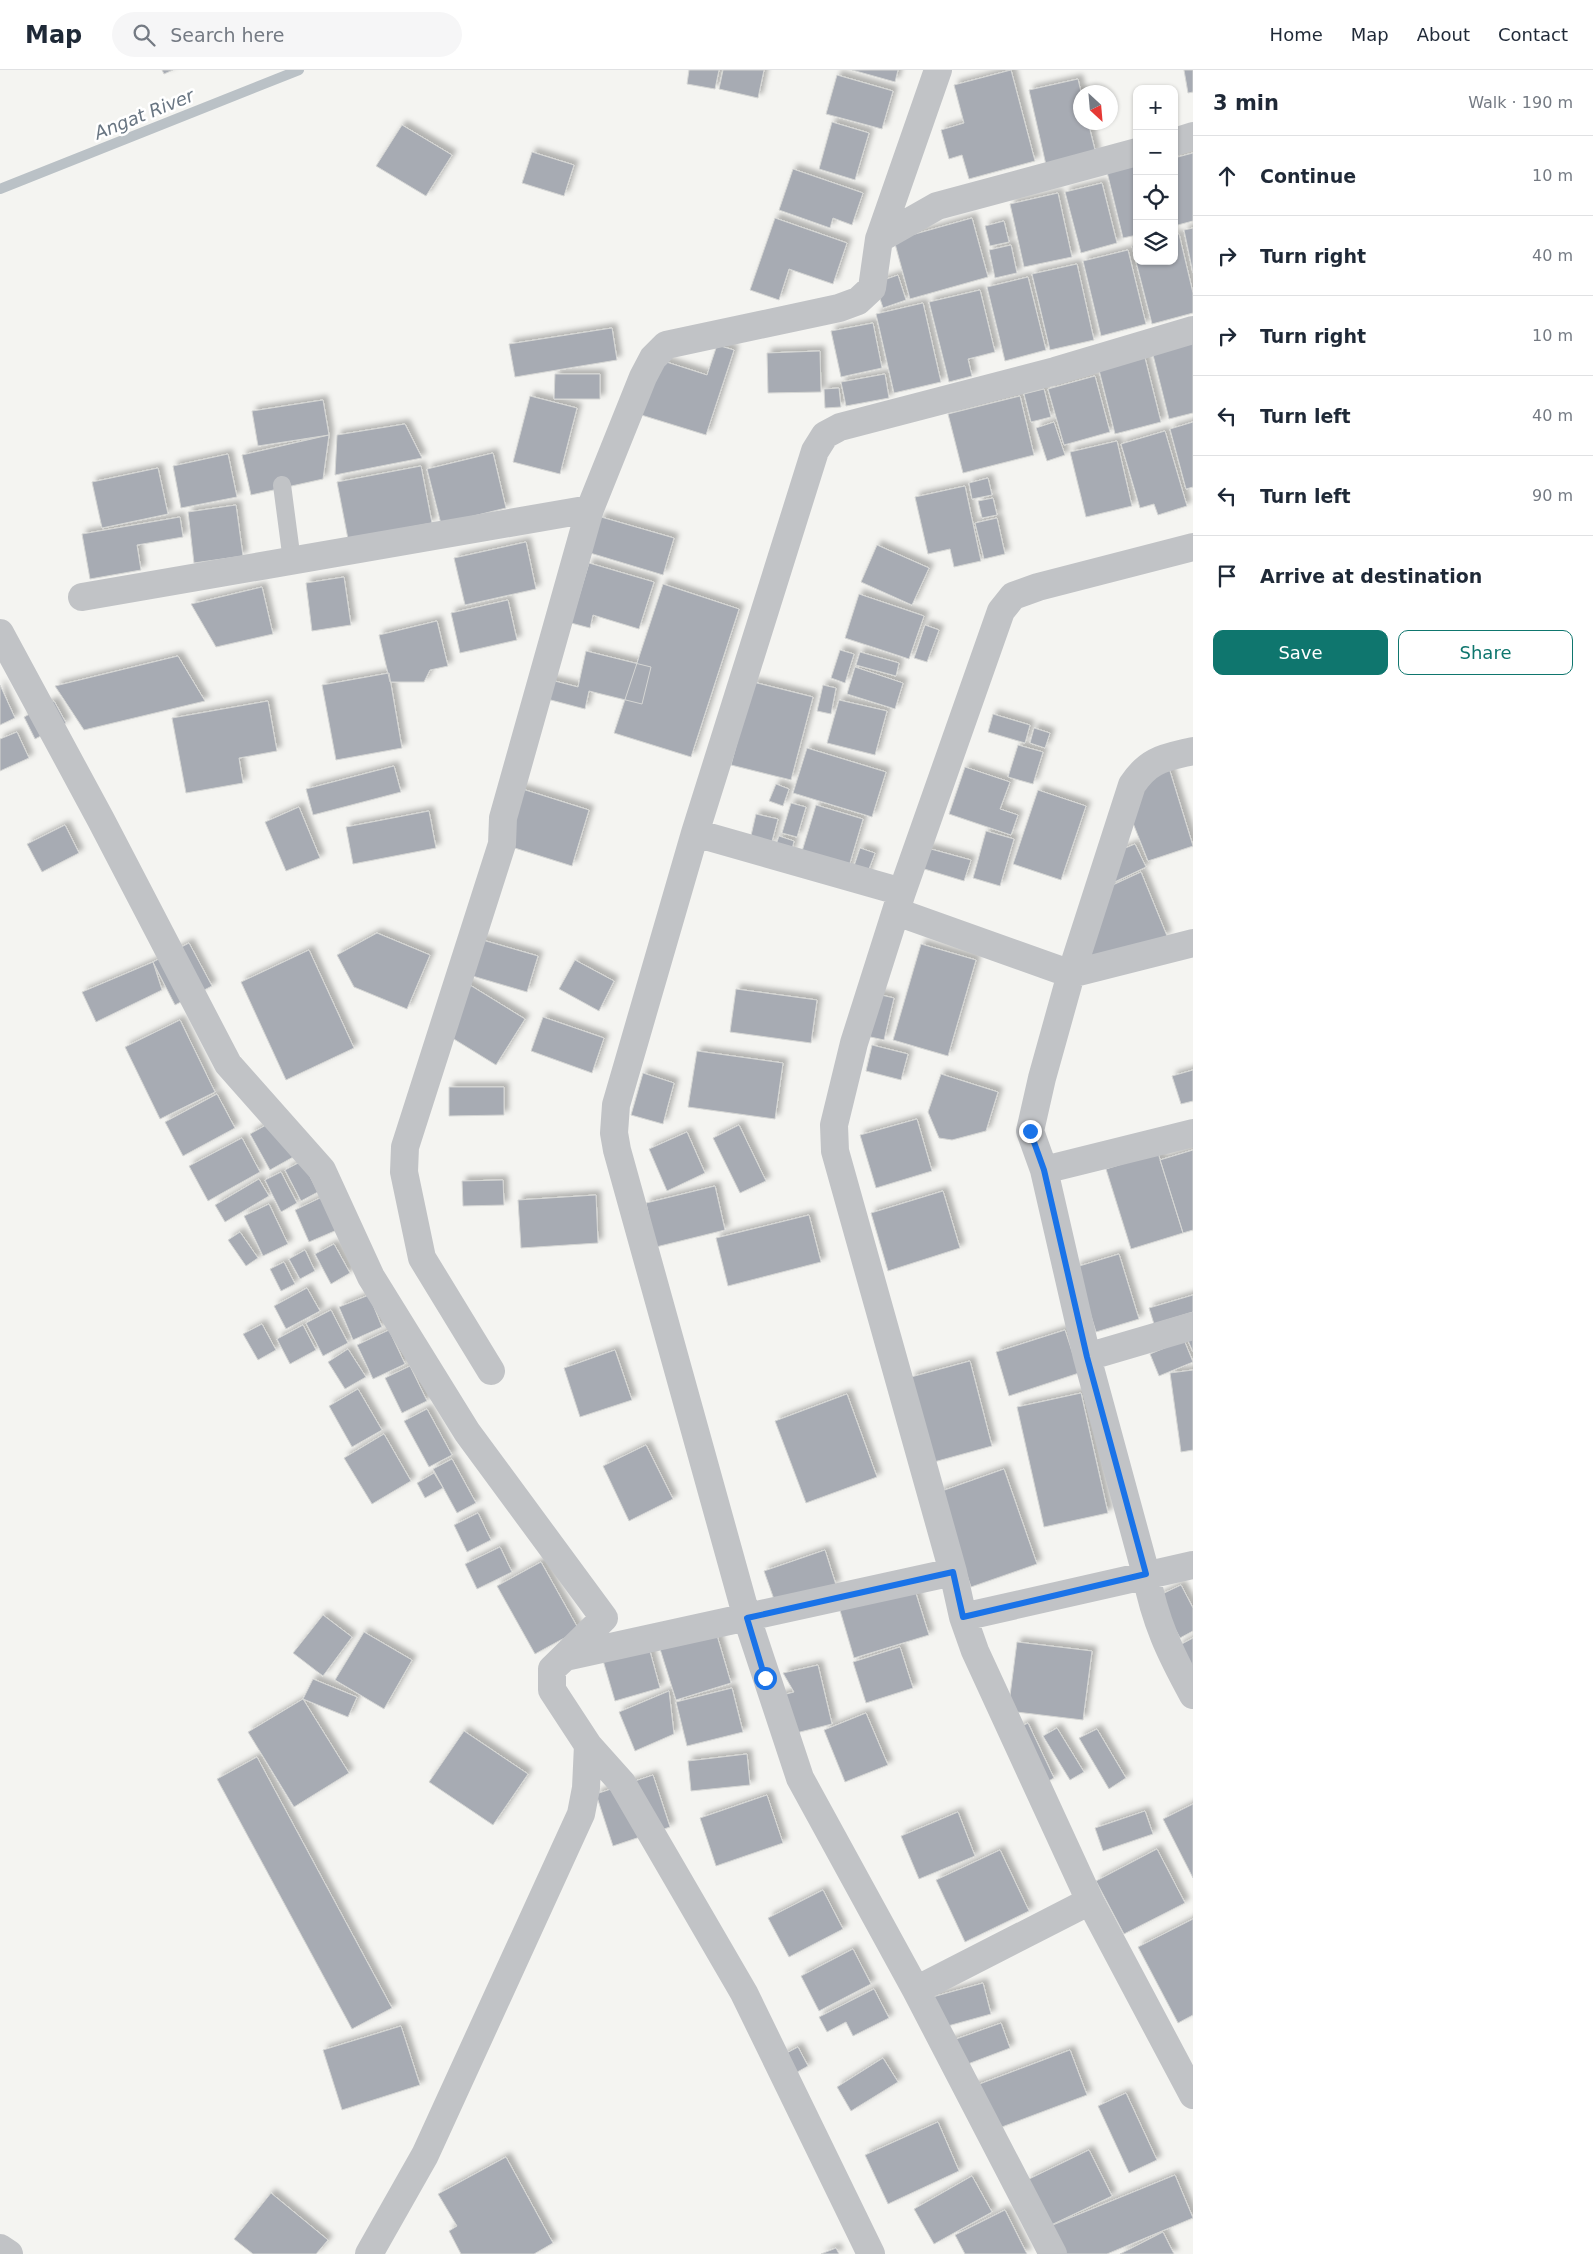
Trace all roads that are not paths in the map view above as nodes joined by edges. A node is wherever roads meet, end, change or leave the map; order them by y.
1 (938, 70) edge
2 (1193, 136) edge
3 (1178, 141) edge
4 (1133, 153) edge
5 (879, 239) junction
6 (1193, 330) edge
7 (282, 485) dead end
8 (590, 509) junction
9 (1193, 547) edge
10 (292, 561) junction
11 (82, 597) dead end
12 (0, 633) edge
13 (1193, 751) edge
14 (695, 833) junction
15 (900, 902) junction
16 (1193, 943) edge
17 (1071, 974) junction
18 (1193, 1134) edge
19 (1044, 1170) junction
20 (1193, 1326) edge
21 (1087, 1357) junction
22 (490, 1371) dead end
23 (1193, 1564) edge
24 (953, 1572) junction
25 (1146, 1574) junction
26 (963, 1617) junction
27 (747, 1618) junction
28 (552, 1669) junction
29 (1193, 1695) edge
30 (588, 1745) junction
31 (1090, 1901) junction
32 (916, 1990) junction
33 (1193, 2095) edge
34 (0, 2248) edge
35 (9, 2254) edge
36 (369, 2254) edge
37 (871, 2254) edge
38 (1053, 2254) edge

1 - 5 street
2 - 3 street
4 - 5 street
5 - 8 street
6 - 14 street
7 - 10 lane
8 - 10 street
8 - 22 street
9 - 15 street
10 - 11 street
12 - 28 street
13 - 17 street
14 - 15 street
14 - 27 street
15 - 17 street
15 - 24 street
16 - 17 street
17 - 19 street
18 - 19 street
19 - 21 street
20 - 21 street
21 - 25 street
23 - 25 street
24 - 26 street
24 - 27 street
25 - 26 street
25 - 29 street
26 - 31 street
27 - 28 street
27 - 32 street
28 - 30 street
30 - 36 street
30 - 37 street
31 - 32 street
31 - 33 street
32 - 38 street
34 - 35 street

